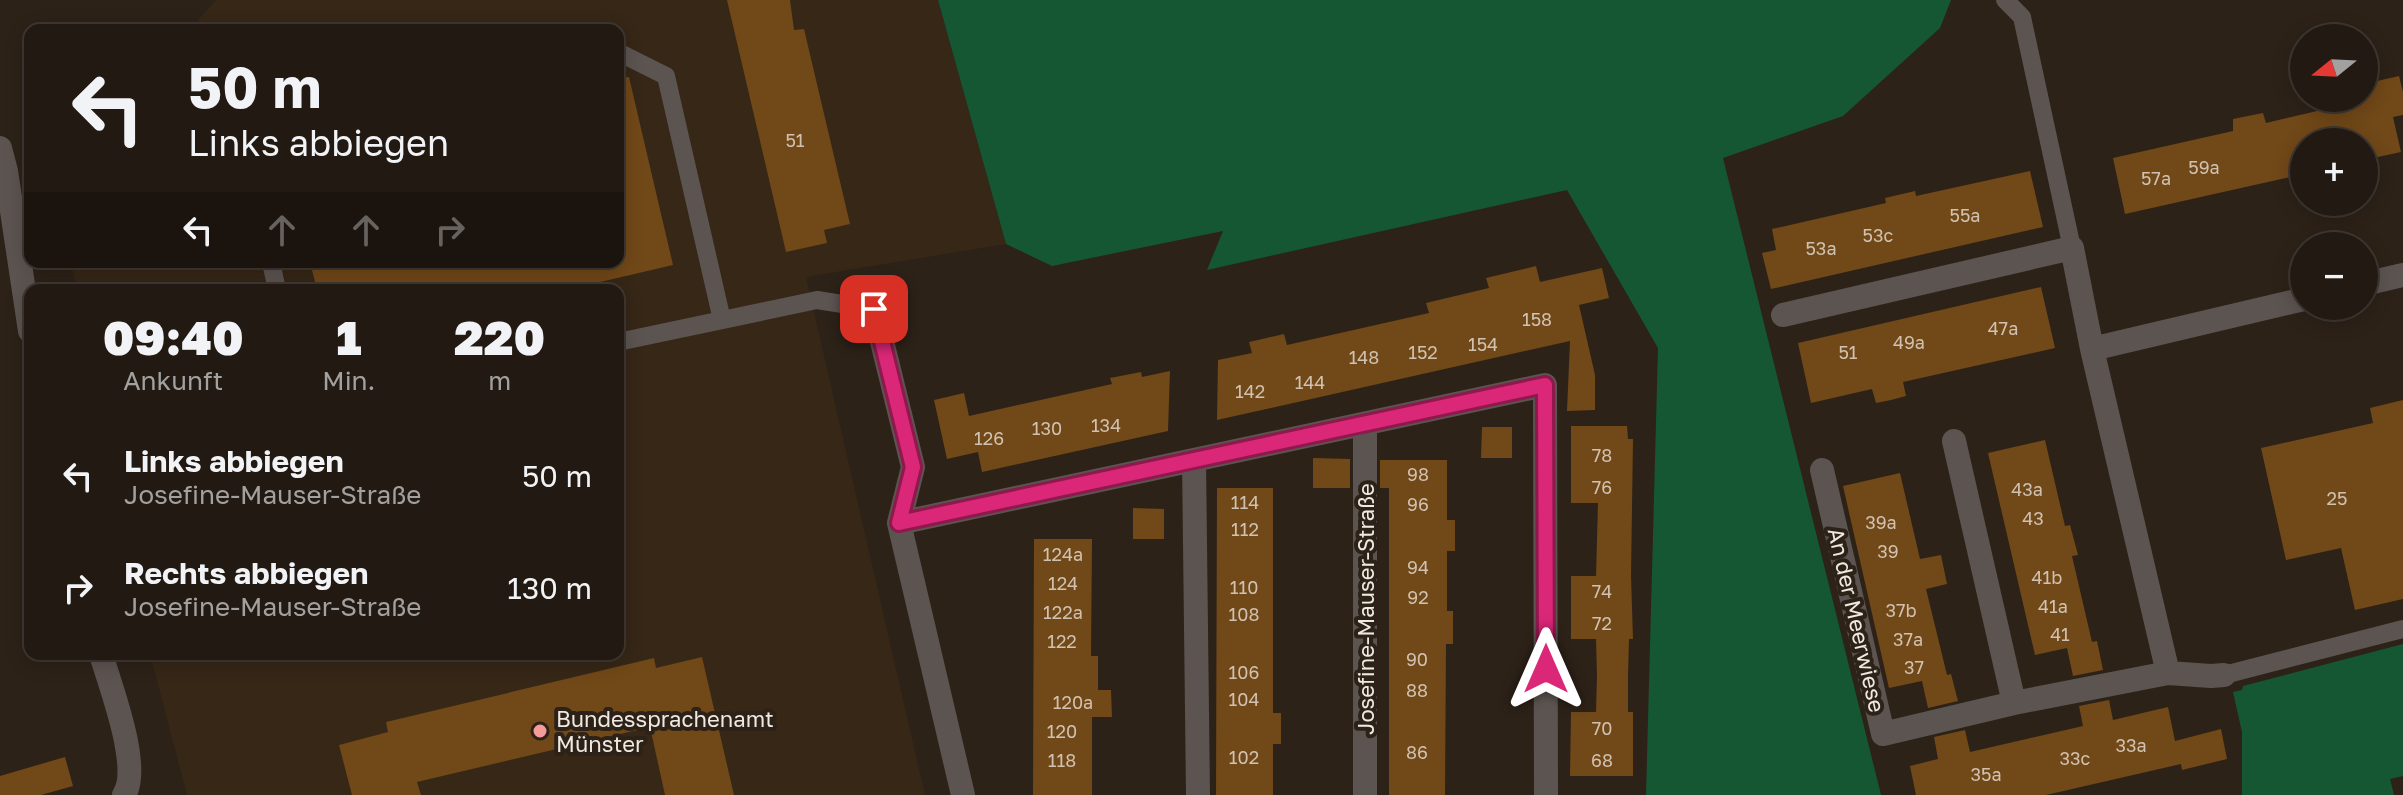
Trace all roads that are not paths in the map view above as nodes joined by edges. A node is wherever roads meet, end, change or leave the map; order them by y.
1 (2005, 0) edge
2 (624, 55) edge
3 (0, 148) edge
4 (2072, 248) junction
5 (2403, 275) edge
6 (2378, 281) edge
7 (24, 291) edge
8 (2290, 302) edge
9 (874, 309) joint
10 (1783, 315) dead end
11 (722, 320) junction
12 (624, 341) edge
13 (2092, 349) junction
14 (1365, 424) junction
15 (1954, 441) dead end
16 (1194, 460) junction
17 (1822, 470) dead end
18 (899, 523) junction
19 (2403, 629) edge
20 (103, 660) edge
21 (2168, 673) junction
22 (2224, 675) joint
23 (2014, 703) junction
24 (124, 795) edge
25 (963, 795) edge
26 (1198, 795) edge
27 (1365, 795) edge
28 (1546, 795) edge

1 - 4 lane
2 - 11 lane
3 - 7 street
4 - 10 street
4 - 13 street
5 - 6 street
8 - 13 street
9 - 11 lane
9 - 18 street
11 - 12 lane
13 - 21 street
14 - 16 street
14 - 27 street, Josefine-Mauser-Straße
14 - 28 street
15 - 23 street
16 - 18 street
16 - 26 street
17 - 23 street, An der Meerwiese
18 - 25 street
19 - 22 lane
20 - 24 street
21 - 22 street, An der Meerwiese
21 - 23 street, An der Meerwiese

